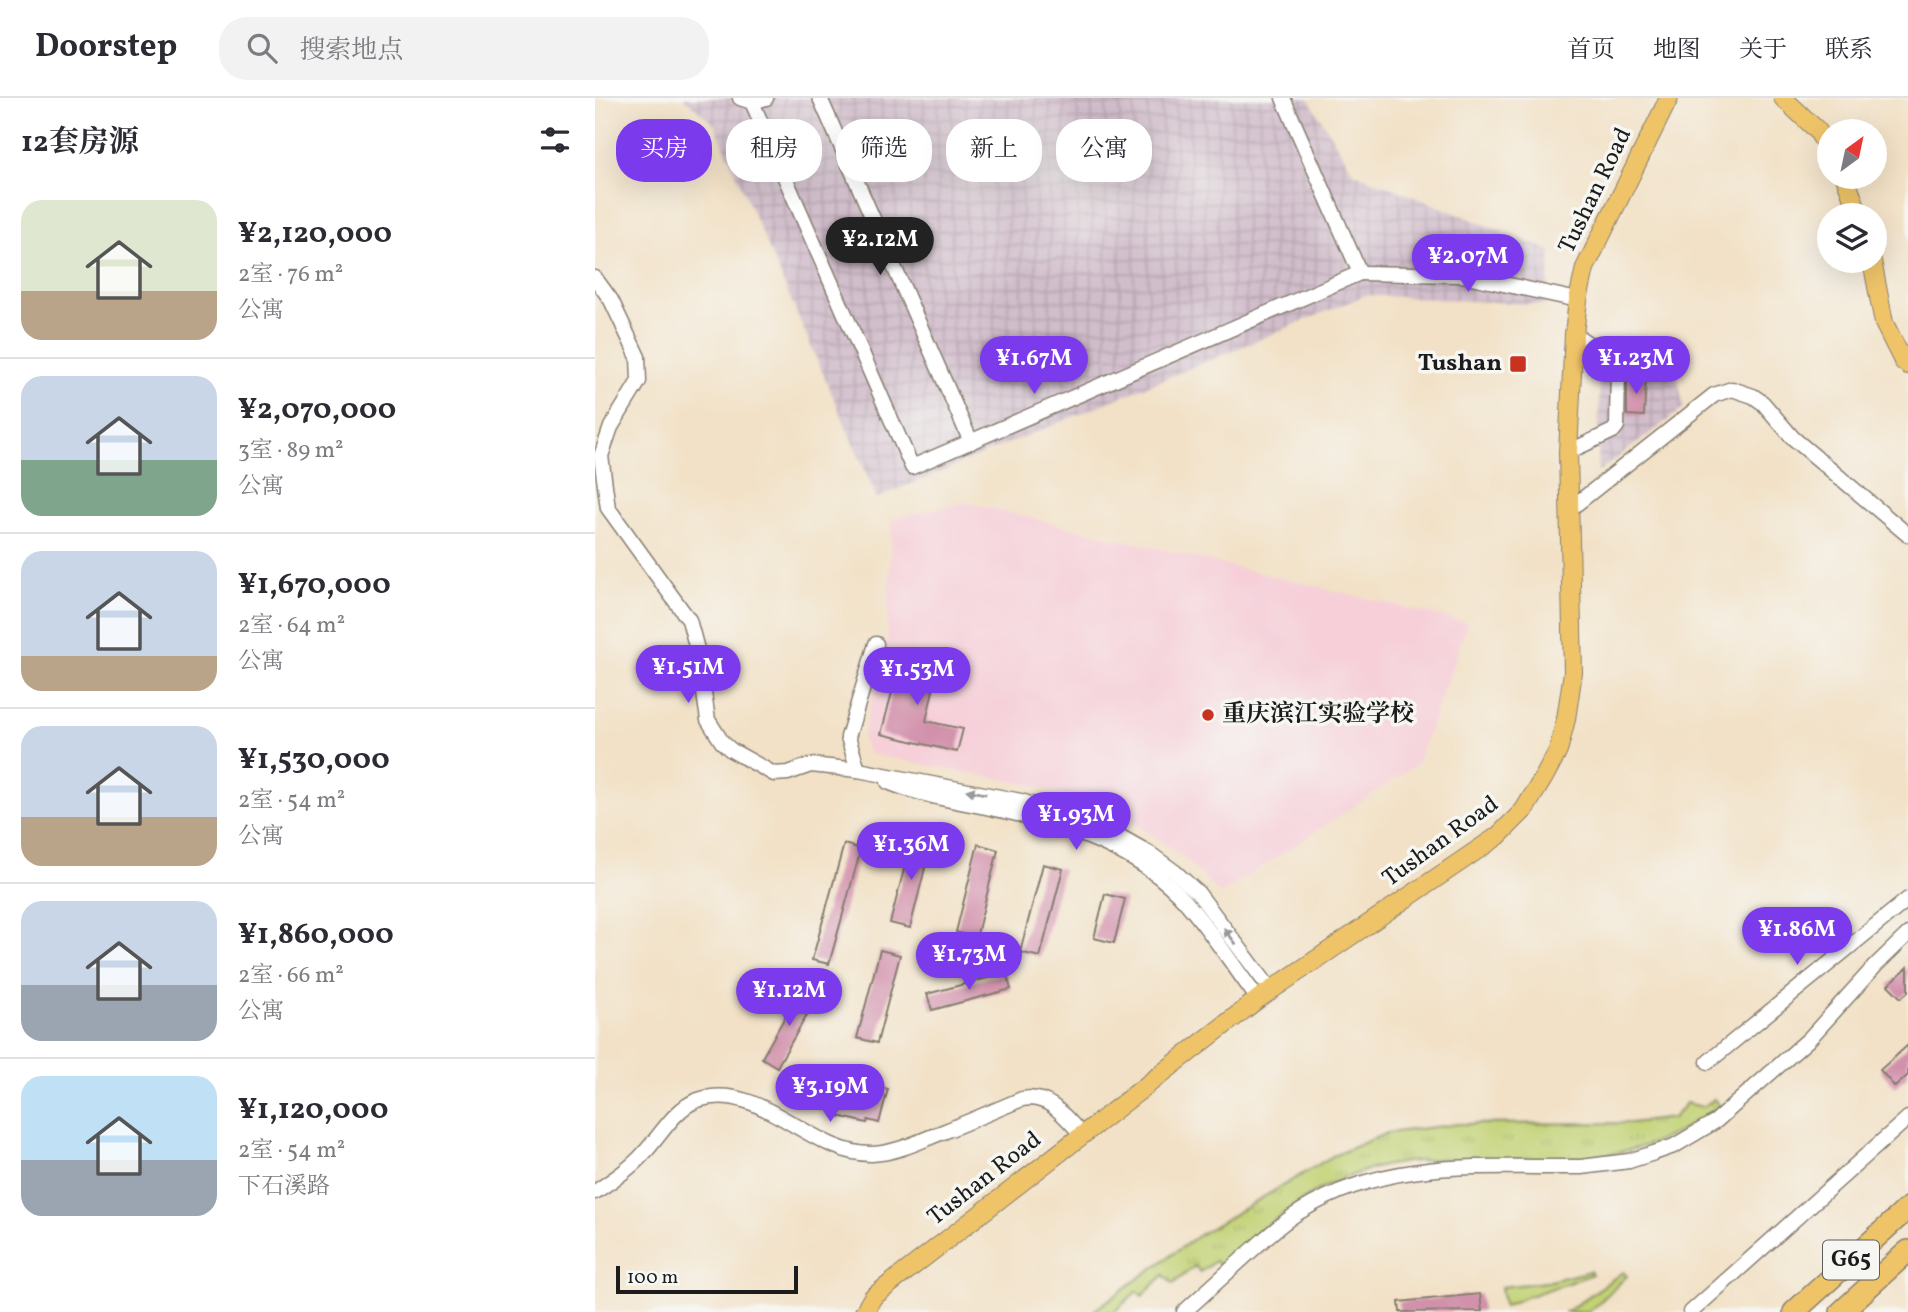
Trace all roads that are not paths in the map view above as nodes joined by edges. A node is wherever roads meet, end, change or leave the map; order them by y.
1 (820, 98) edge
2 (1283, 98) edge
3 (1669, 98) edge
4 (1783, 98) edge
5 (752, 99) edge
6 (1817, 130) edge
7 (1360, 273) junction
8 (1874, 273) edge
9 (595, 278) edge
10 (1577, 300) junction
11 (1574, 334) junction
12 (1908, 365) edge
13 (971, 442) junction
14 (1568, 452) junction
15 (602, 509) edge
16 (1570, 509) junction
17 (1908, 535) edge
18 (876, 644) dead end
19 (858, 770) junction
20 (1908, 899) edge
21 (1908, 934) edge
22 (1264, 995) junction
23 (1708, 1062) dead end
24 (1908, 1118) edge
25 (1082, 1135) junction
26 (595, 1192) edge
27 (1908, 1208) edge
28 (1908, 1251) edge
29 (864, 1312) edge
30 (1184, 1312) edge
31 (1691, 1312) edge
32 (1794, 1312) edge
33 (1841, 1312) edge

1 - 13 street
2 - 7 street
3 - 10 main road, Tushan Road
4 - 6 main road
5 - 13 street
7 - 10 street
7 - 13 street
8 - 12 main road
9 - 15 street
10 - 11 main road, Tushan Road
11 - 14 main road, Tushan Road
11 - 14 street
14 - 16 main road, Tushan Road
15 - 19 street
16 - 17 street
16 - 22 main road, Tushan Road
18 - 19 street
19 - 22 street
20 - 23 street
21 - 30 street
22 - 25 main road, Tushan Road
24 - 31 street
25 - 26 street
25 - 29 main road, Tushan Road
27 - 32 highway, G65
28 - 33 highway, G65

